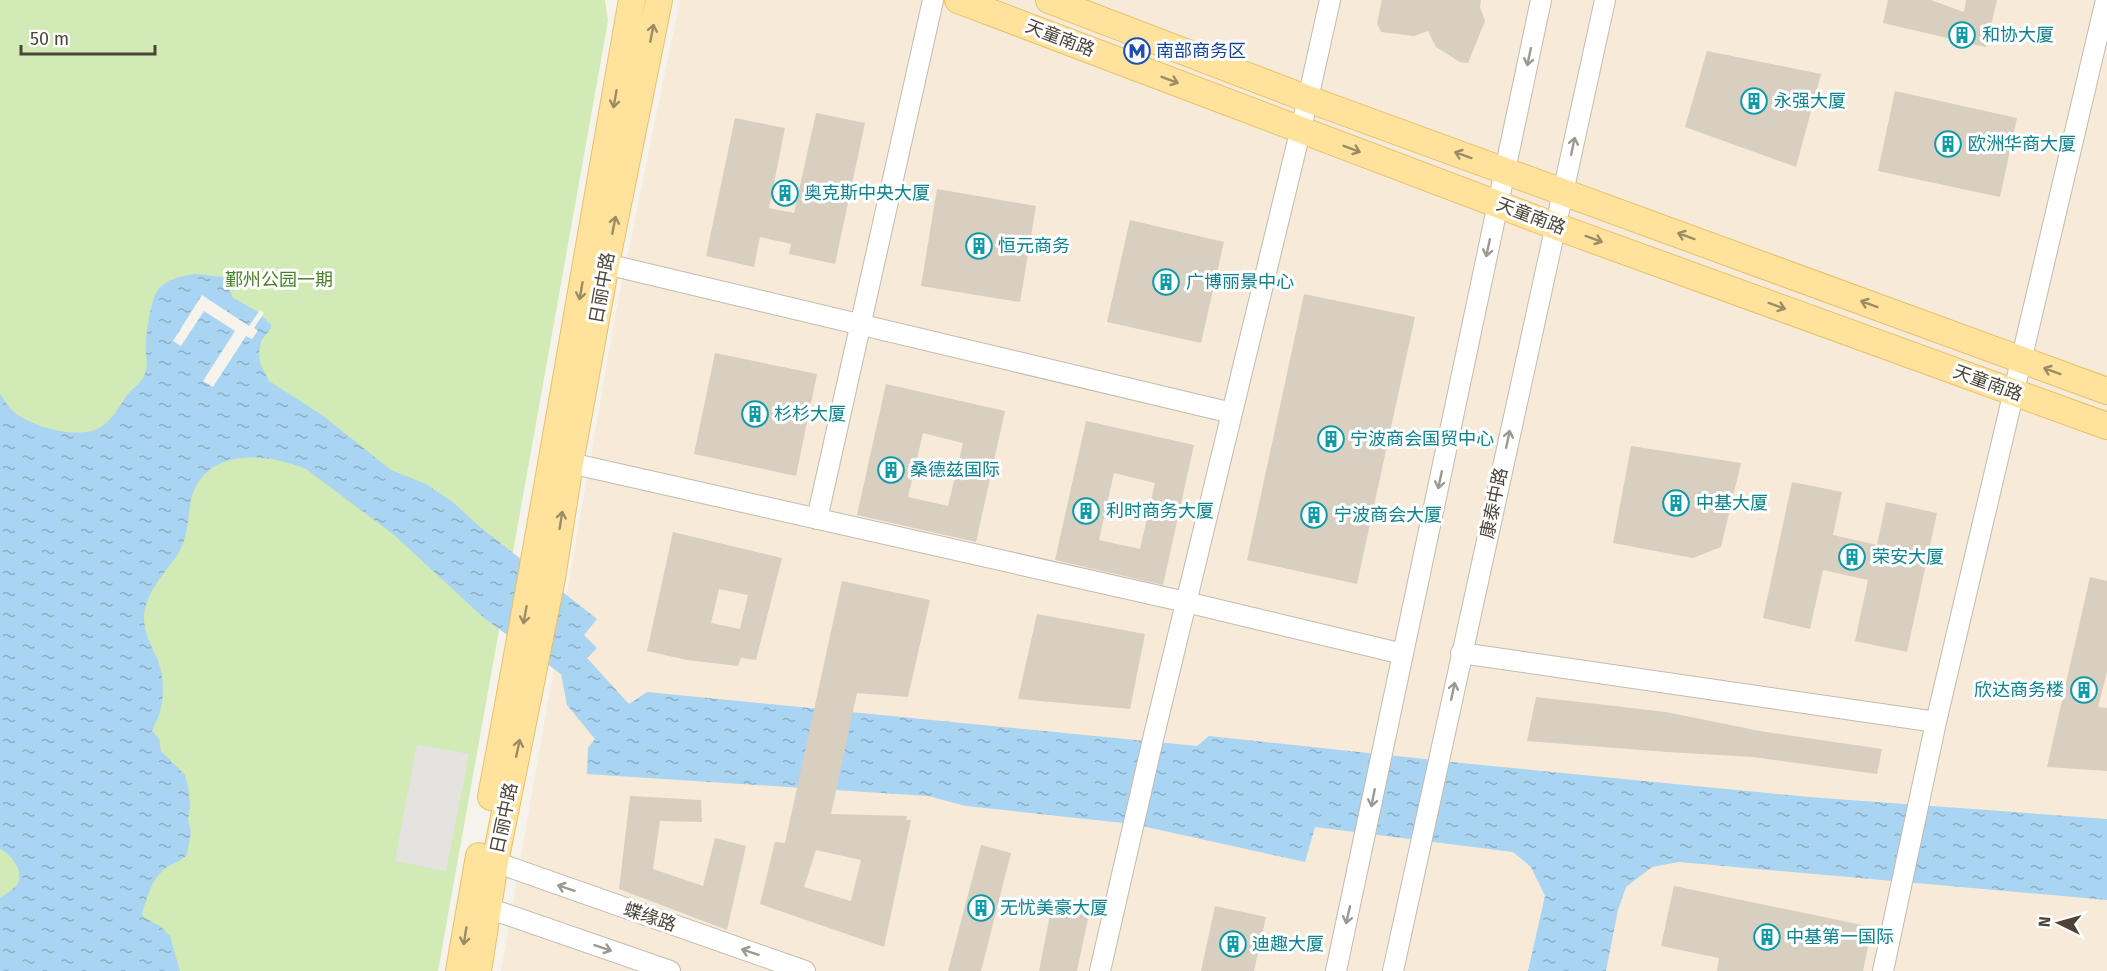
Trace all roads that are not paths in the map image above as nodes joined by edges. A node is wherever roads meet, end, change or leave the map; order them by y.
1 (632, 0) edge
2 (659, 0) edge
3 (933, 0) edge
4 (958, 0) edge
5 (1049, 0) edge
6 (1330, 0) edge
7 (1541, 0) edge
8 (1605, 0) edge
9 (2106, 0) edge
10 (1308, 99) junction
11 (1300, 129) junction
12 (1505, 170) junction
13 (1563, 190) junction
14 (1498, 204) junction
15 (1555, 225) junction
16 (606, 264) junction
17 (860, 325) junction
18 (2022, 360) junction
19 (2107, 391) edge
20 (2014, 392) junction
21 (1232, 413) junction
22 (2107, 426) edge
23 (570, 463) junction
24 (817, 519) junction
25 (543, 570) junction
26 (1186, 602) junction
27 (1461, 653) junction
28 (1403, 654) junction
29 (526, 666) junction
30 (1936, 722) junction
31 (495, 862) junction
32 (480, 905) junction
33 (459, 971) edge
34 (478, 971) edge
35 (670, 971) edge
36 (806, 971) edge
37 (1100, 971) edge
38 (1336, 971) edge
39 (1393, 971) edge
40 (1883, 971) edge

1 -> 25 main road, 日丽中路
16 -> 2 main road, 日丽中路
3 - 17 street
4 -> 11 main road, 天童南路
5 - 10 main road, 天童南路
6 - 10 street
7 -> 12 street
13 -> 8 street, 康泰中路
9 - 18 street
10 - 11 street
12 -> 10 main road, 天童南路
11 -> 14 main road, 天童南路
11 - 21 street
12 - 13 main road, 天童南路
12 - 14 street
13 - 15 street, 康泰中路
18 -> 13 main road, 天童南路
14 - 15 main road, 天童南路
14 -> 28 street
15 -> 20 main road, 天童南路
27 -> 15 street, 康泰中路
16 - 17 street
16 - 23 main road, 日丽中路
17 - 21 street
17 - 24 street
19 -> 18 main road, 天童南路
18 - 20 street
20 - 22 main road, 天童南路
20 - 30 street
21 - 26 street
23 - 24 street
25 -> 23 main road, 日丽中路
24 - 26 street
25 - 29 main road
26 - 28 street
26 - 37 street
27 - 30 street
39 -> 27 street, 康泰中路
28 -> 38 street
31 -> 29 main road, 日丽中路
29 - 32 main road
30 - 40 street
31 - 32 main road, 日丽中路
36 -> 31 street, 蝶缘路
32 -> 33 main road, 日丽中路
32 - 34 main road, 日丽中路
32 -> 35 street

